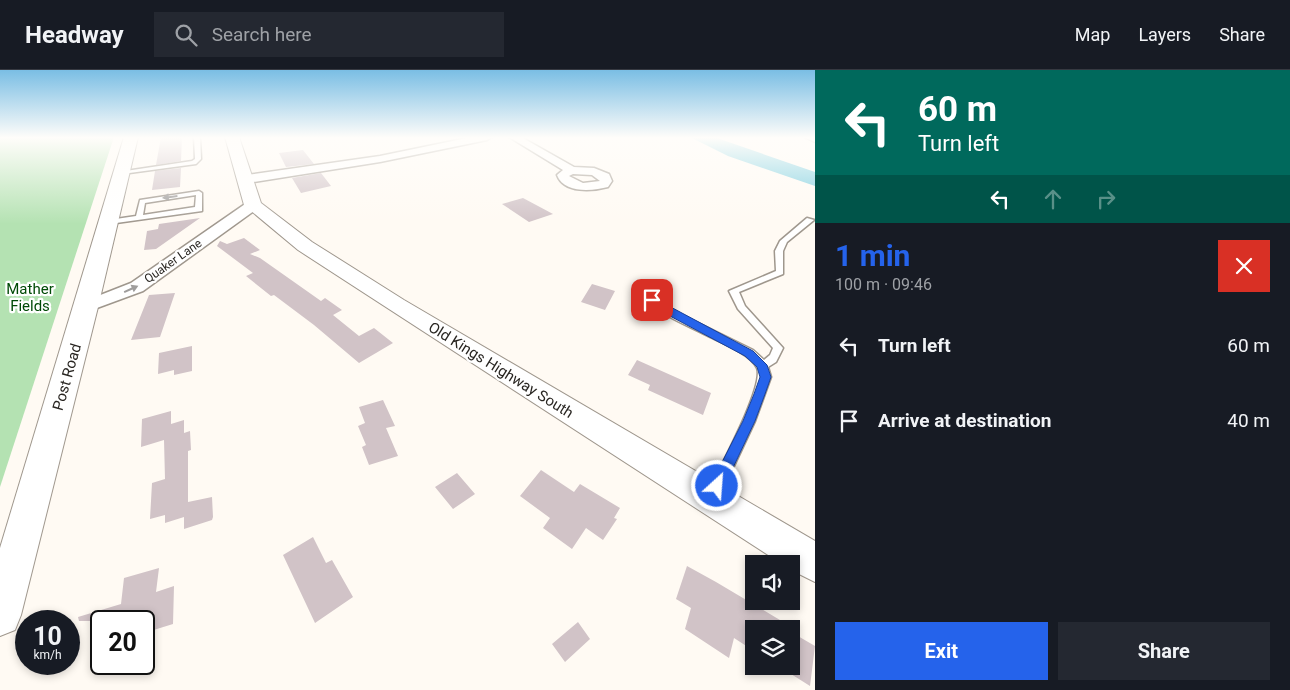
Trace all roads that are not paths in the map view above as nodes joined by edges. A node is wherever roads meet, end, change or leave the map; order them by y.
1 (124, 166) edge
2 (171, 166) edge
3 (242, 166) edge
4 (334, 166) edge
5 (564, 166) edge
6 (571, 170) dead end
7 (122, 172) junction
8 (247, 179) junction
9 (253, 205) junction
10 (139, 218) junction
11 (810, 220) dead end
12 (108, 222) junction
13 (652, 300) dead end
14 (86, 307) junction
15 (762, 365) junction
16 (711, 499) junction
17 (815, 563) edge
18 (1, 610) edge

1 - 7 street, Post Road
2 - 7 lane
3 - 8 street
4 - 8 street
5 - 6 street
7 - 12 street, Post Road
8 - 9 street
14 -> 9 street, Quaker Lane
9 - 16 street, Old Kings Highway South
10 -> 10 lane
10 - 12 lane
11 - 15 lane
12 - 14 street, Post Road
13 - 15 lane
14 - 18 street, Post Road
15 - 16 lane
16 - 17 street, Old Kings Highway South

